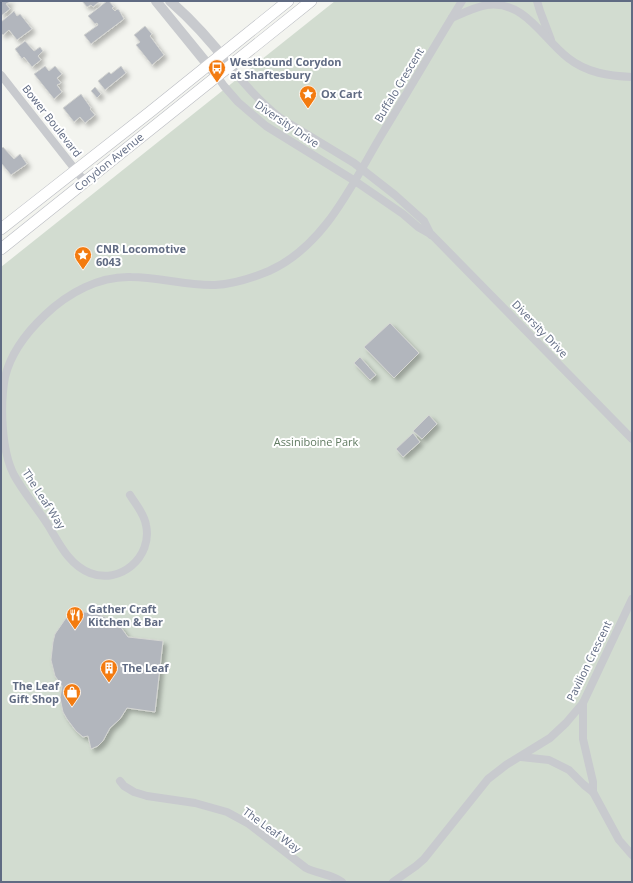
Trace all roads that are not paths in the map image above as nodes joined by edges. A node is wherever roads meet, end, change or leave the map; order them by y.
1 (156, 1) edge
2 (170, 1) edge
3 (288, 1) edge
4 (311, 1) edge
5 (462, 1) edge
6 (537, 1) edge
7 (452, 18) junction
8 (552, 42) junction
9 (221, 54) junction
10 (208, 64) junction
11 (230, 66) junction
12 (1, 75) edge
13 (217, 76) junction
14 (632, 77) edge
15 (75, 169) junction
16 (361, 169) junction
17 (355, 181) junction
18 (85, 182) junction
19 (1, 229) edge
20 (432, 235) junction
21 (1, 249) edge
22 (632, 439) edge
23 (130, 495) dead end
24 (632, 599) edge
25 (583, 703) junction
26 (521, 757) junction
27 (120, 781) dead end
28 (593, 792) junction
29 (632, 855) edge
30 (342, 882) edge
31 (393, 882) edge

1 - 10 street
2 - 9 street
3 - 9 main road, Corydon Avenue
4 - 11 main road, Corydon Avenue
5 - 7 street, Buffalo Crescent
6 - 8 street
7 - 8 street
7 - 16 street, Buffalo Crescent
8 - 14 street
9 - 10 main road, Corydon Avenue
9 - 11 street
10 - 13 street
10 - 15 main road, Corydon Avenue
11 - 13 main road, Corydon Avenue
11 - 16 street, Diversity Drive
12 - 15 street, Bower Boulevard
13 - 17 street, Diversity Drive
13 - 18 main road, Corydon Avenue
15 - 18 street, Bower Boulevard
15 - 19 main road, Corydon Avenue
16 - 17 street, Buffalo Crescent
16 - 20 street, Diversity Drive
17 - 20 street, Diversity Drive
17 - 23 street, The Leaf Way
18 - 21 main road, Corydon Avenue
20 - 22 street, Diversity Drive
24 - 25 street, Pavilion Crescent
25 - 26 street, Pavilion Crescent
25 - 28 street
26 - 28 street
26 - 31 street, Pavilion Crescent
27 - 30 street, The Leaf Way
28 - 29 street

